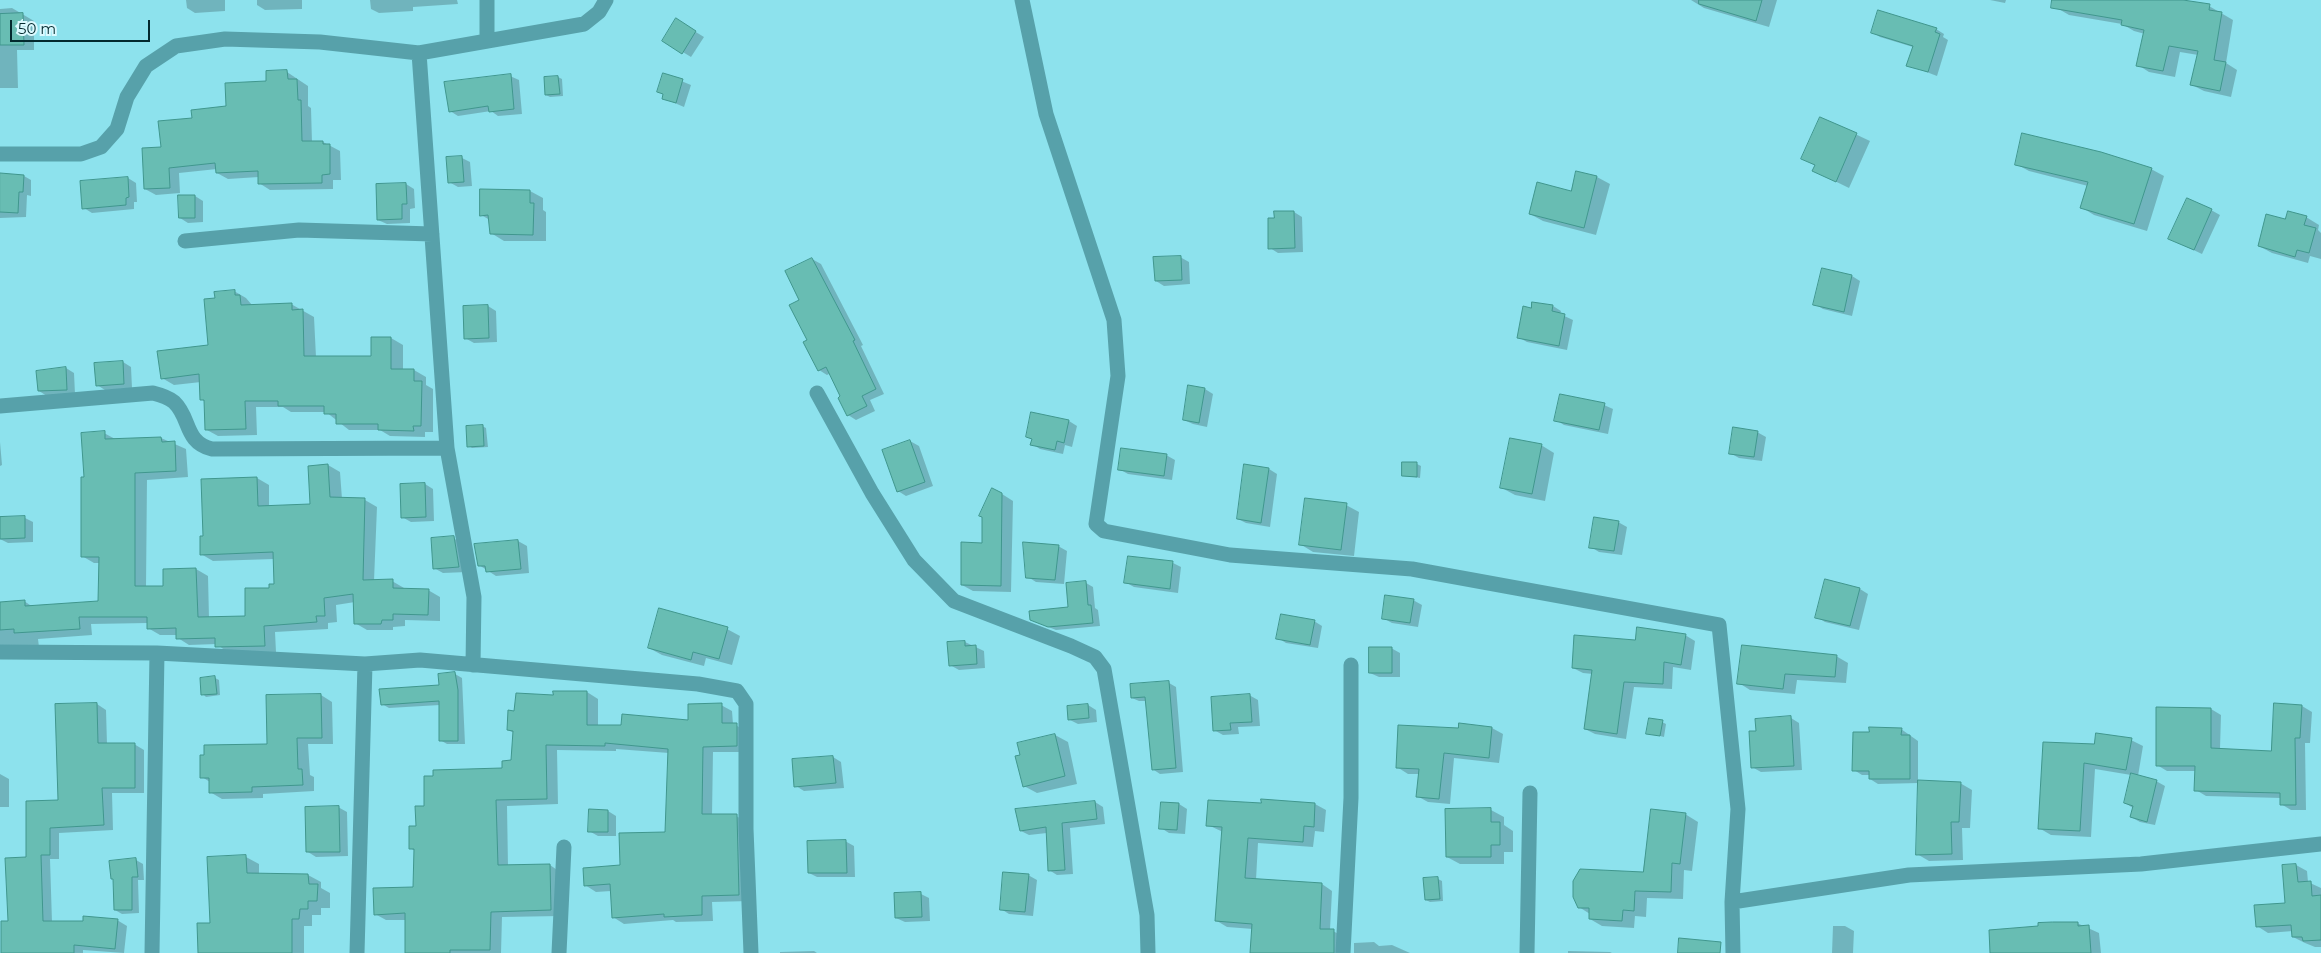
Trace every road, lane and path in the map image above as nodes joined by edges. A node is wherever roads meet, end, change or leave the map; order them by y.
1 (487, 0) edge
2 (606, 0) edge
3 (1022, 0) edge
4 (487, 41) junction
5 (419, 52) junction
6 (0, 154) edge
7 (432, 234) junction
8 (185, 241) dead end
9 (817, 393) dead end
10 (0, 406) edge
11 (447, 448) junction
12 (0, 652) edge
13 (156, 653) junction
14 (365, 664) junction
15 (473, 665) junction
16 (1351, 665) dead end
17 (1530, 793) dead end
18 (2321, 844) edge
19 (564, 847) dead end
20 (1732, 902) junction
21 (152, 953) edge
22 (357, 953) edge
23 (559, 953) edge
24 (751, 953) edge
25 (1148, 953) edge
26 (1343, 953) edge
27 (1527, 953) edge
28 (1734, 953) edge

1 - 4 street
2 - 4 street
3 - 20 street
4 - 5 street
5 - 6 street
5 - 7 street
7 - 8 street
7 - 11 street
9 - 25 street
10 - 11 street
11 - 15 street
12 - 13 street
13 - 14 street
13 - 21 street
14 - 15 street
14 - 22 street
15 - 24 street
16 - 26 street
17 - 27 street
18 - 20 street
19 - 23 street
20 - 28 street

